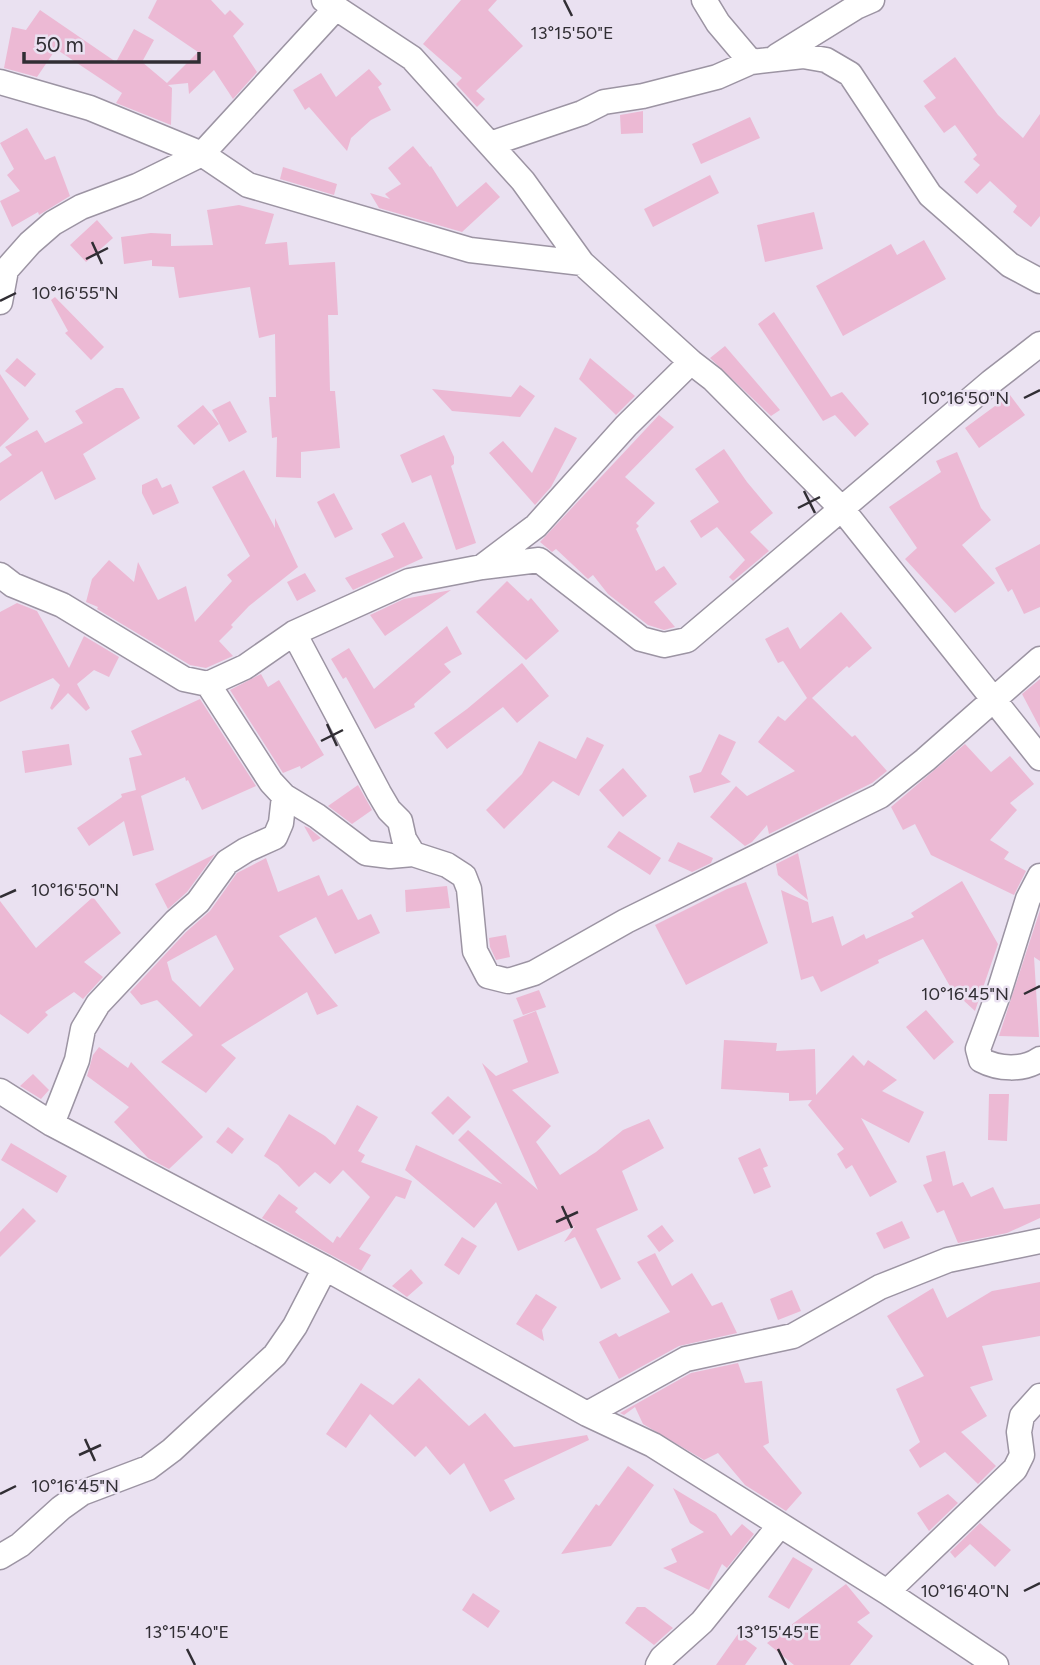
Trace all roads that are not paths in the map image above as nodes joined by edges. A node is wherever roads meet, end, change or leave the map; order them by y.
1 (704, 0) edge
2 (872, 0) edge
3 (329, 5) edge
4 (760, 61) junction
5 (2, 88) edge
6 (490, 144) junction
7 (202, 155) junction
8 (582, 262) junction
9 (1040, 281) edge
10 (0, 297) edge
11 (1040, 344) edge
12 (691, 362) junction
13 (842, 509) junction
14 (482, 566) junction
15 (0, 575) edge
16 (294, 633) junction
17 (1040, 659) edge
18 (208, 684) junction
19 (992, 699) junction
20 (1040, 758) edge
21 (284, 796) junction
22 (413, 854) junction
23 (1040, 876) edge
24 (1040, 1059) edge
25 (0, 1091) edge
26 (52, 1124) junction
27 (1040, 1241) edge
28 (324, 1268) junction
29 (1040, 1396) edge
30 (587, 1414) junction
31 (779, 1525) junction
32 (0, 1557) edge
33 (887, 1592) junction
34 (658, 1665) edge
35 (996, 1665) edge

1 - 4 street
2 - 4 street
3 - 6 street
3 - 7 street
4 - 6 street
4 - 9 street
5 - 7 street
6 - 8 street
7 - 8 street
7 - 10 street
8 - 12 street
11 - 13 street
12 - 13 street
12 - 14 street
13 - 14 street
13 - 19 street
14 - 16 street
15 - 18 street
16 - 18 street
16 - 22 street
17 - 19 street
18 - 21 street
19 - 20 street
19 - 22 street
21 - 22 street
21 - 26 street
23 - 24 street
25 - 26 street
26 - 28 street
27 - 30 street
28 - 30 street
28 - 32 street
29 - 33 street
30 - 31 street
31 - 33 street
31 - 34 street
33 - 35 street

